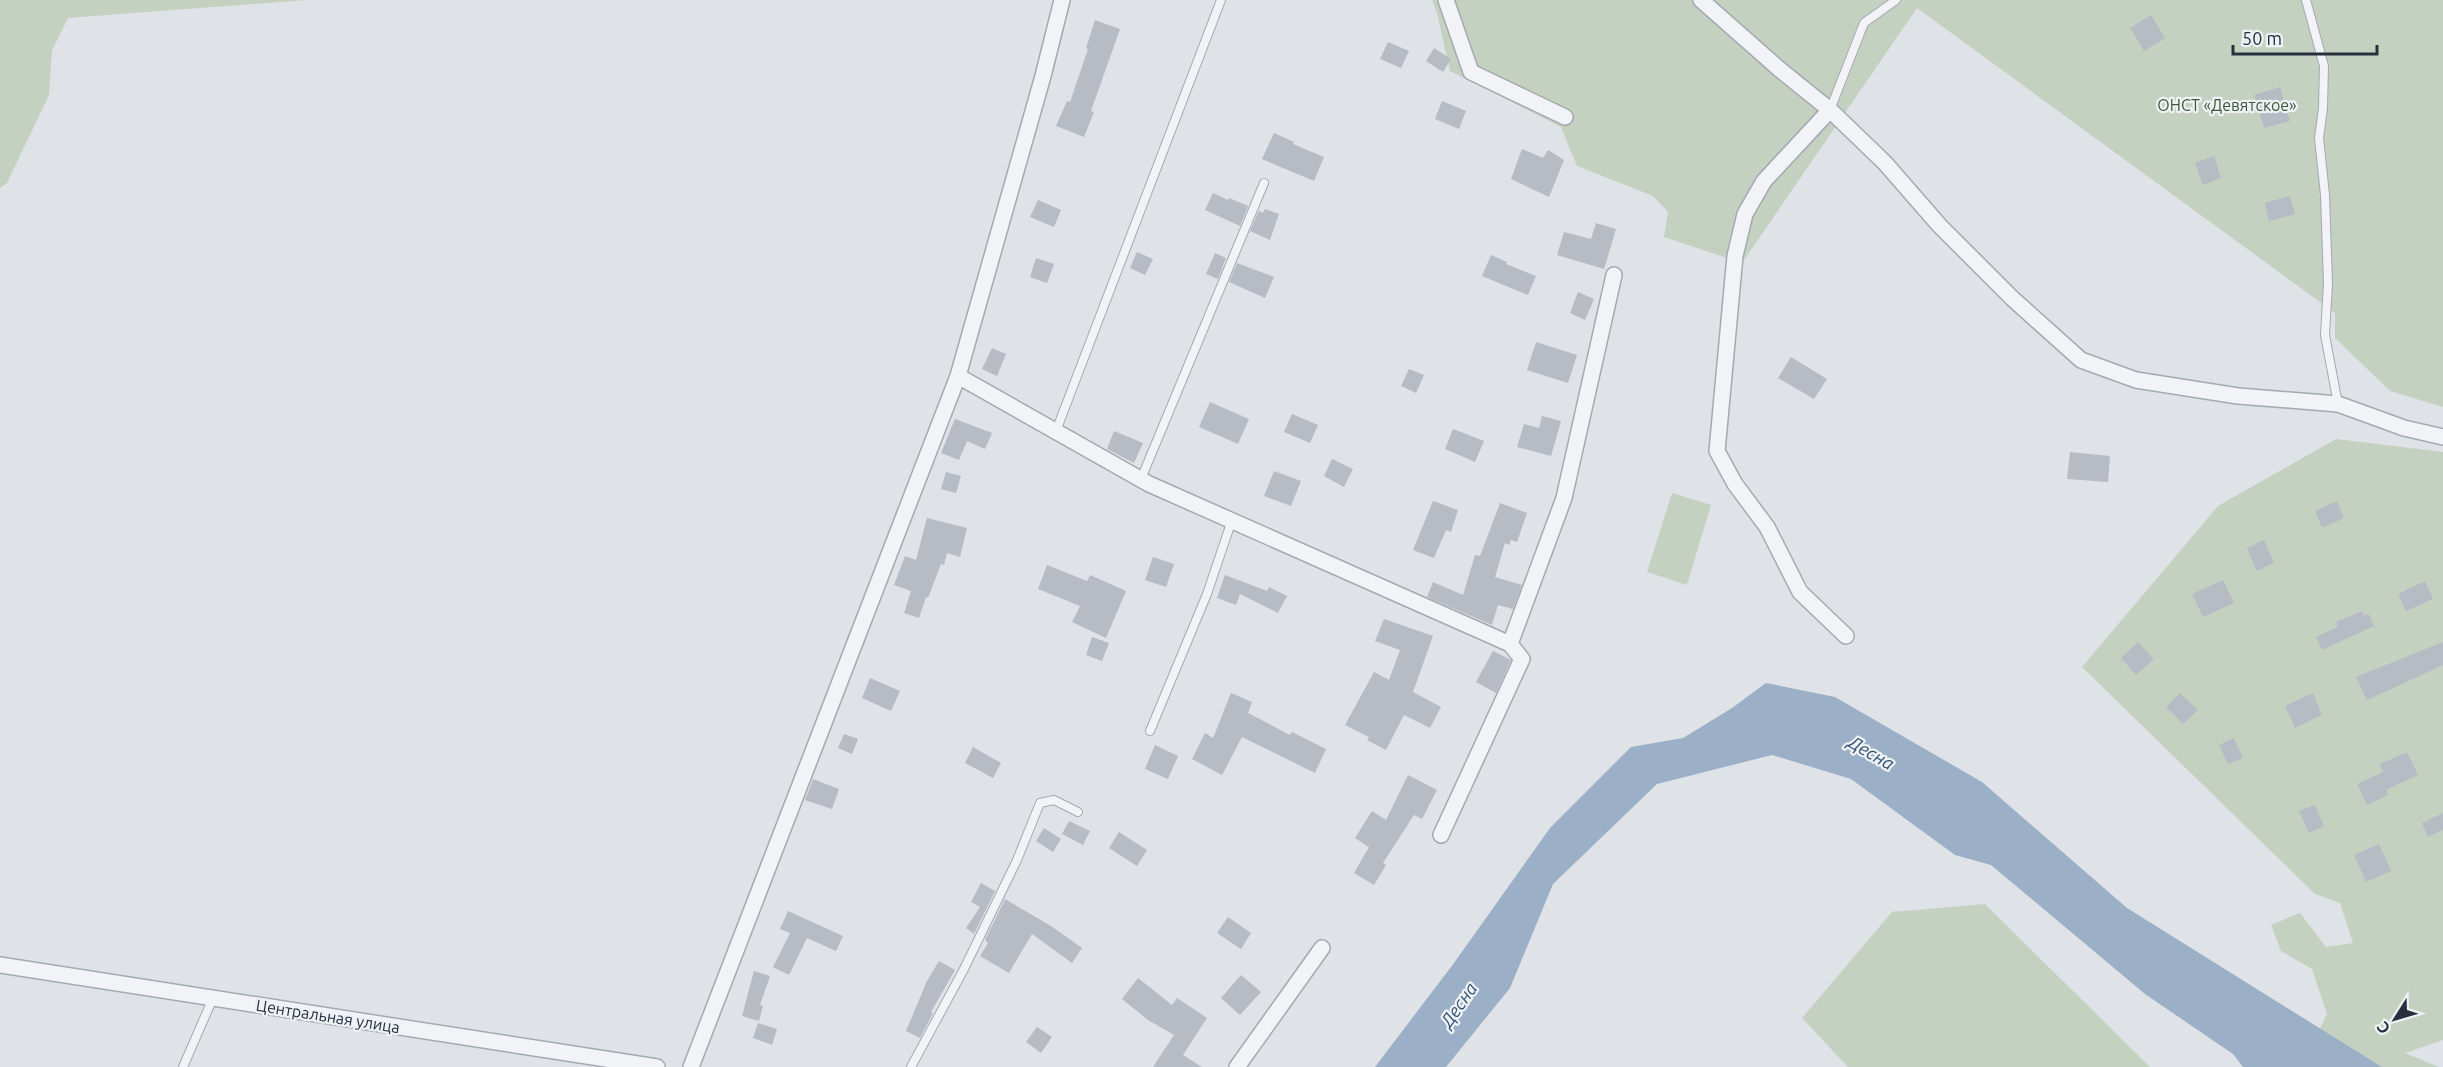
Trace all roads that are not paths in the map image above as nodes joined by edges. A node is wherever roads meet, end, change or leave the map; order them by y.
1 (1062, 0) edge
2 (1221, 0) edge
3 (1446, 0) edge
4 (1701, 0) edge
5 (1896, 0) edge
6 (2306, 0) edge
7 (1830, 110) junction
8 (1565, 117) dead end
9 (1264, 183) dead end
10 (1614, 275) dead end
11 (958, 376) junction
12 (2338, 404) junction
13 (1056, 431) junction
14 (2443, 437) edge
15 (1141, 479) junction
16 (1232, 520) junction
17 (1846, 636) dead end
18 (1510, 644) junction
19 (1150, 731) dead end
20 (1078, 812) dead end
21 (1440, 835) dead end
22 (1322, 948) dead end
23 (0, 965) edge
24 (213, 998) junction
25 (183, 1067) edge
26 (657, 1067) edge
27 (691, 1067) edge
28 (911, 1067) edge
29 (1237, 1067) edge

1 - 11 street
2 - 13 lane
3 - 8 street
4 - 7 street
5 - 7 lane
6 - 12 lane
7 - 12 street
7 - 17 street
9 - 15 lane
10 - 18 street
11 - 13 street
11 - 27 street
12 - 14 street
13 - 15 street
15 - 16 street
16 - 18 street
16 - 19 lane
18 - 21 street
20 - 28 lane
22 - 29 street
23 - 24 street, Центральная улица
24 - 25 lane
24 - 26 street, Центральная улица

